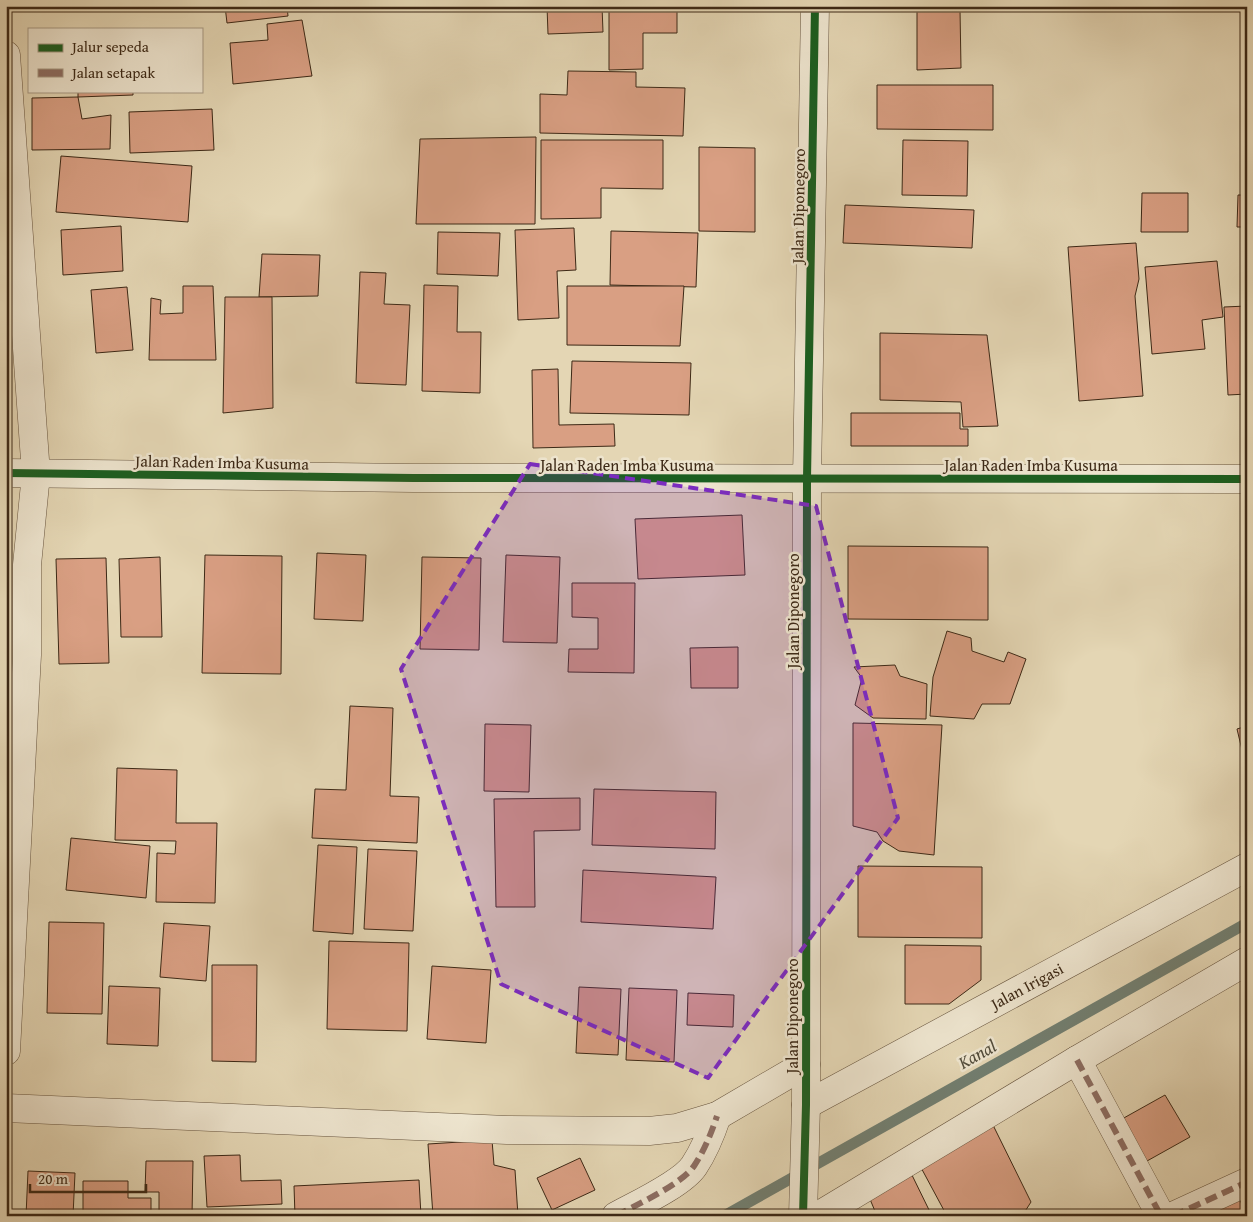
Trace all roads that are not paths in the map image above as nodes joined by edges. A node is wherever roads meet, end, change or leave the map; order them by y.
1 (815, 6) edge
2 (6, 55) edge
3 (6, 473) edge
4 (36, 474) junction
5 (807, 479) junction
6 (1247, 479) edge
7 (1247, 867) edge
8 (1247, 961) edge
9 (6, 1051) edge
10 (1077, 1060) junction
11 (806, 1064) junction
12 (6, 1108) edge
13 (806, 1113) junction
14 (717, 1116) junction
15 (1247, 1182) edge
16 (808, 1211) edge
17 (616, 1216) edge
18 (1161, 1216) edge
19 (1173, 1216) edge

1 - 5 street, Jalan Diponegoro
2 - 4 street
3 - 4 street, Jalan Raden Imba Kusuma
4 - 5 street, Jalan Raden Imba Kusuma
4 - 9 street
5 - 6 street, Jalan Raden Imba Kusuma
5 - 11 street, Jalan Diponegoro
7 - 13 street, Jalan Irigasi
8 - 10 street
10 - 16 street
10 - 18 street
11 - 13 street, Jalan Diponegoro
11 - 14 street
12 - 14 street
13 - 16 street, Jalan Diponegoro
14 - 17 street
15 - 19 street

